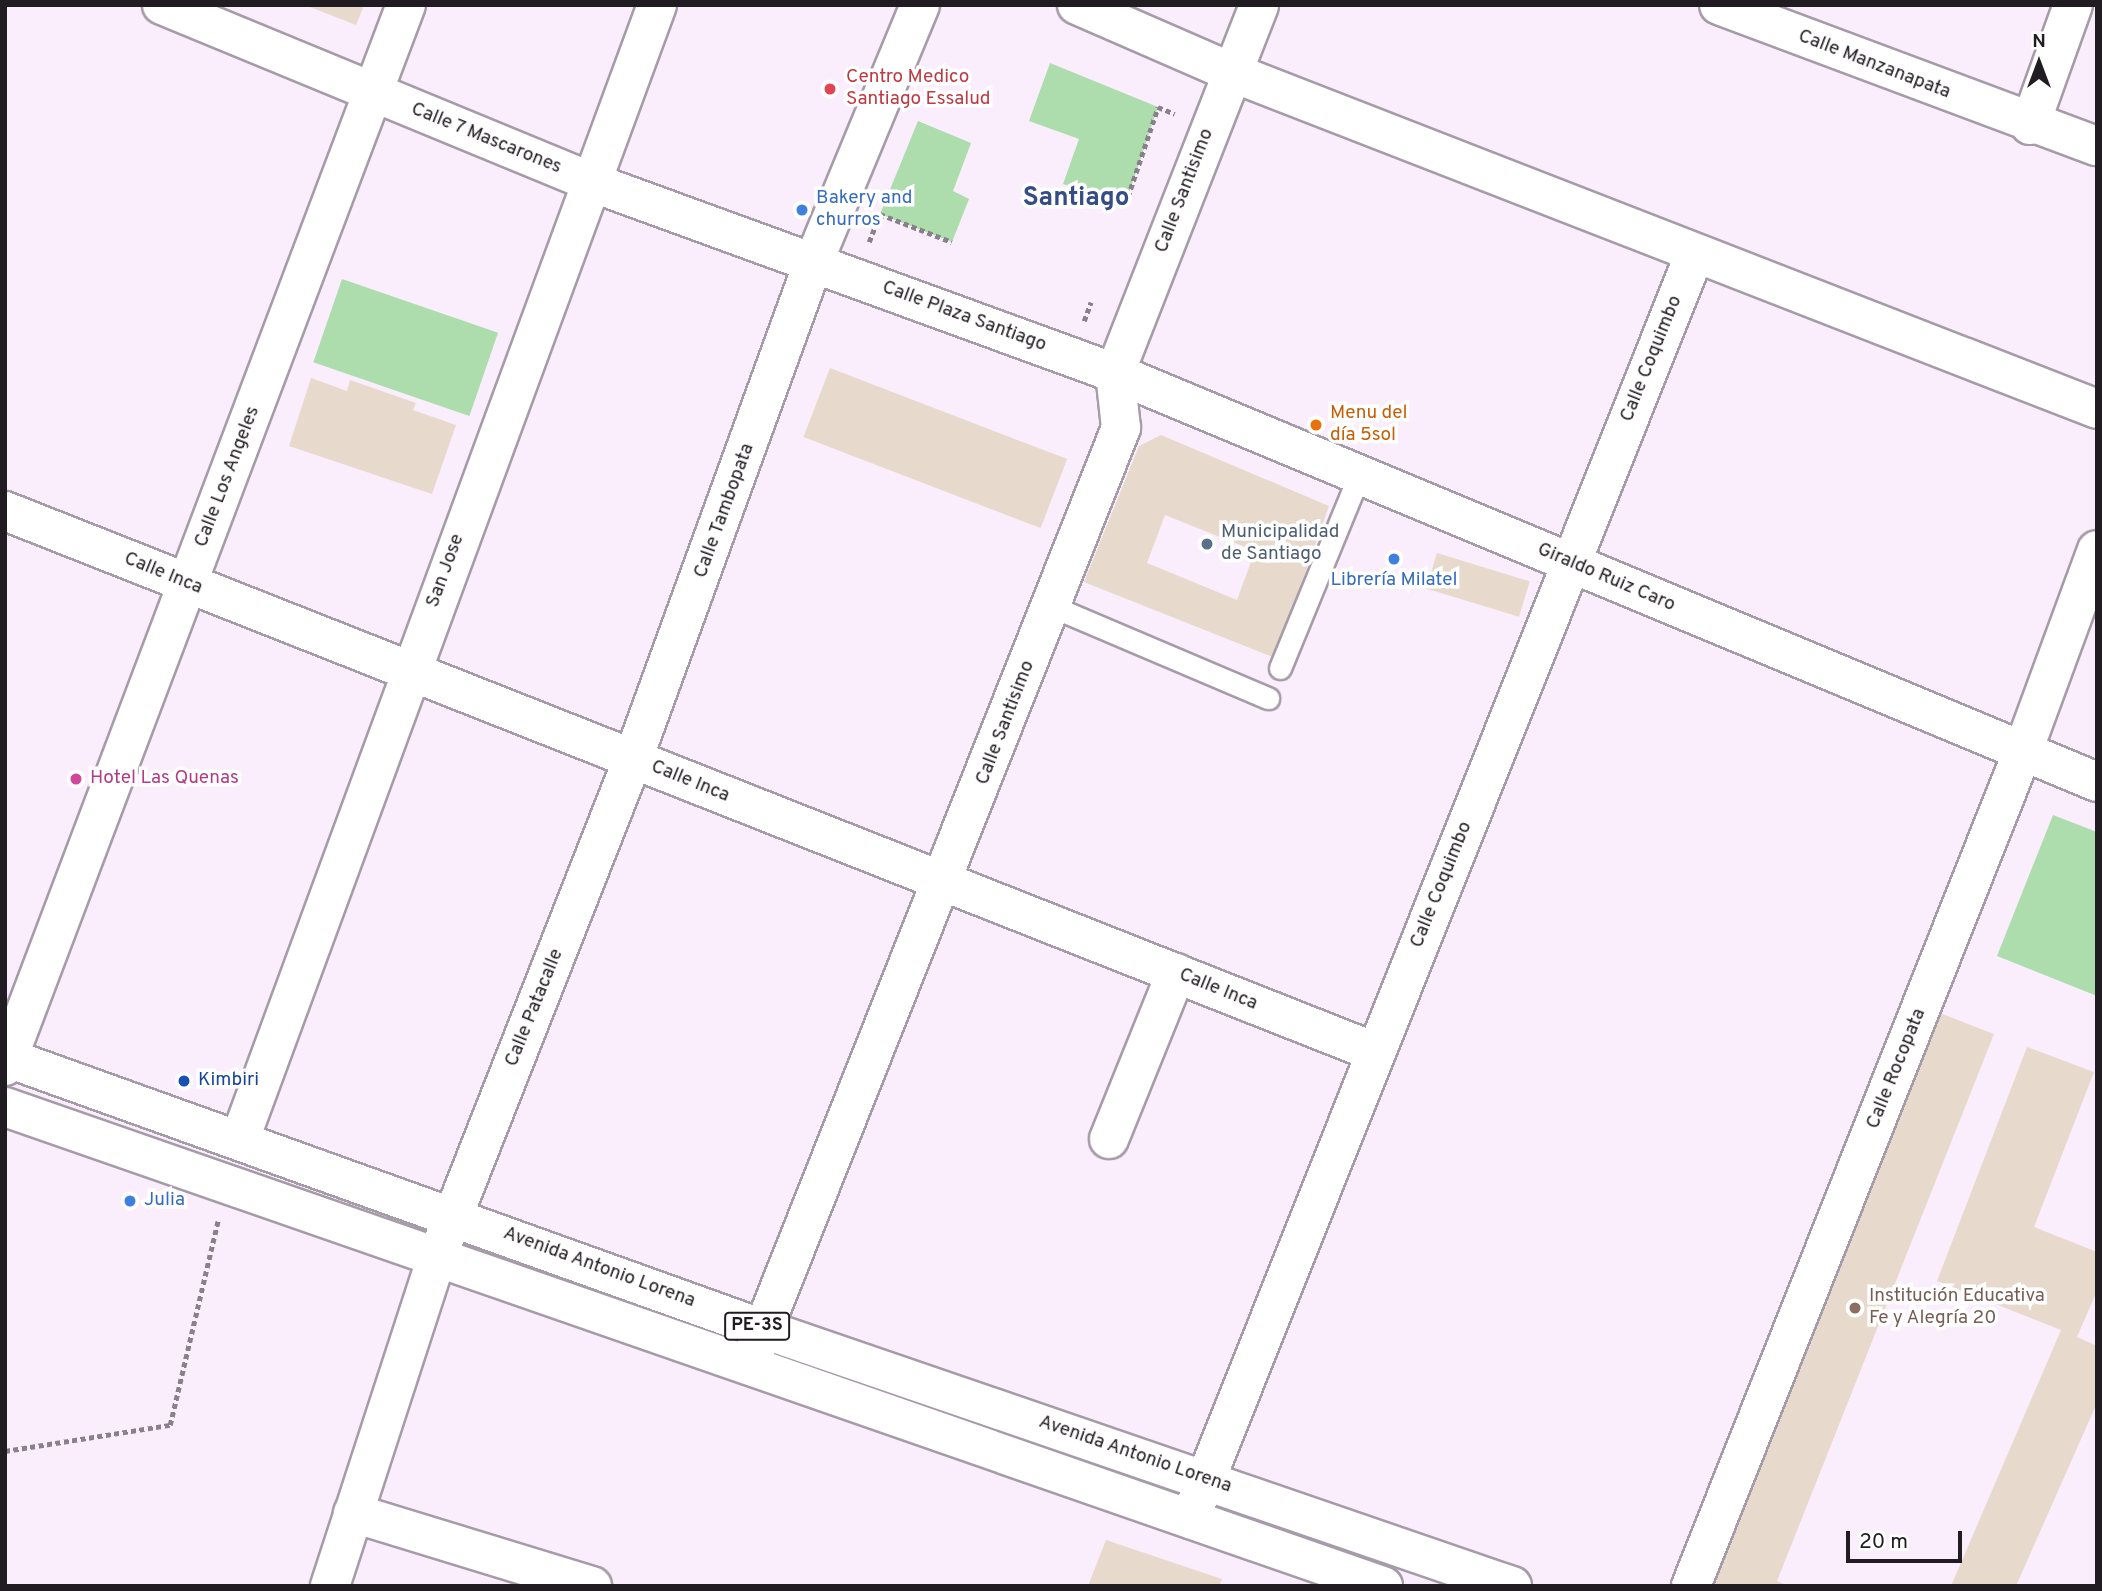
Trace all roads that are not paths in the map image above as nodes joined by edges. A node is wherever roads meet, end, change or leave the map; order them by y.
1 (162, 5) edge
2 (406, 5) edge
3 (657, 5) edge
4 (920, 5) edge
5 (1077, 5) edge
6 (1259, 5) edge
7 (1719, 5) edge
8 (2073, 5) edge
9 (1231, 72) junction
10 (372, 93) junction
11 (2030, 125) junction
12 (2097, 146) edge
13 (592, 181) junction
14 (1695, 253) junction
15 (814, 261) junction
16 (1115, 373) junction
17 (2097, 409) edge
18 (1359, 475) junction
19 (5, 511) edge
20 (2097, 550) edge
21 (1571, 563) junction
22 (187, 583) junction
23 (1051, 606) junction
24 (1280, 668) dead end
25 (409, 671) junction
26 (1268, 698) dead end
27 (2023, 751) junction
28 (633, 759) junction
29 (2097, 782) edge
30 (944, 882) junction
31 (1176, 973) junction
32 (1376, 1052) junction
33 (6, 1060) edge
34 (5, 1107) edge
35 (240, 1139) junction
36 (1109, 1139) dead end
37 (454, 1214) junction
38 (438, 1257) junction
39 (764, 1329) junction
40 (748, 1368) junction
41 (1206, 1478) junction
42 (353, 1513) junction
43 (1190, 1519) junction
44 (330, 1586) edge
45 (592, 1586) edge
46 (1383, 1586) edge
47 (1512, 1586) edge
48 (1691, 1586) edge

1 - 10 main road, Calle 7 Mascarones
2 - 10 main road, Calle Los Angeles
3 - 13 main road, San Jose
4 - 15 main road, Calle Tambopata
5 - 9 main road
6 - 9 main road, Calle Santisimo
7 - 11 main road, Calle Manzanapata
8 - 11 main road
9 - 14 main road
9 - 16 main road, Calle Santisimo
10 - 13 main road, Calle 7 Mascarones
10 - 22 main road, Calle Los Angeles
11 - 12 main road, Calle Manzanapata
13 - 15 main road, Calle 7 Mascarones
13 - 25 main road, San Jose
14 - 17 main road
14 - 21 main road, Calle Coquimbo
15 - 16 main road, Calle Plaza Santiago
15 - 28 main road, Calle Tambopata
16 - 18 main road, Giraldo Ruiz Caro
16 - 23 main road, Calle Santisimo
18 - 21 main road, Giraldo Ruiz Caro
18 - 24 lane
19 - 22 main road, Calle Inca
20 - 27 main road, Calle Rocopata
21 - 27 main road, Giraldo Ruiz Caro
21 - 32 main road, Calle Coquimbo
22 - 25 main road, Calle Inca
22 - 33 main road, Calle Los Angeles
23 - 26 lane
23 - 30 main road, Calle Santisimo
25 - 28 main road, Calle Inca
25 - 35 main road, San Jose
27 - 29 main road, Giraldo Ruiz Caro
27 - 48 main road, Calle Rocopata
28 - 30 main road, Calle Inca
28 - 37 main road, Calle Patacalle
30 - 31 main road, Calle Inca
30 - 39 main road, Calle Santisimo
31 - 32 main road, Calle Inca
31 - 36 main road
32 - 41 main road, Calle Coquimbo
33 - 35 main road, Avenida Antonio Lorena / PE-3S
34 - 38 main road, PE-3S
35 - 37 main road, Avenida Antonio Lorena / PE-3S
37 - 38 main road, Calle Patacalle
37 - 39 main road, Avenida Antonio Lorena / PE-3S
38 - 40 main road, PE-3S
38 - 42 main road, Calle Patacalle
39 - 40 main road, Calle Santisimo
39 - 41 main road, Avenida Antonio Lorena / PE-3S
40 - 43 main road, PE-3S
41 - 43 main road, Calle Coquimbo
41 - 47 main road, Avenida Antonio Lorena / PE-3S
42 - 44 main road, Calle Patacalle
42 - 45 main road
43 - 46 main road, PE-3S

